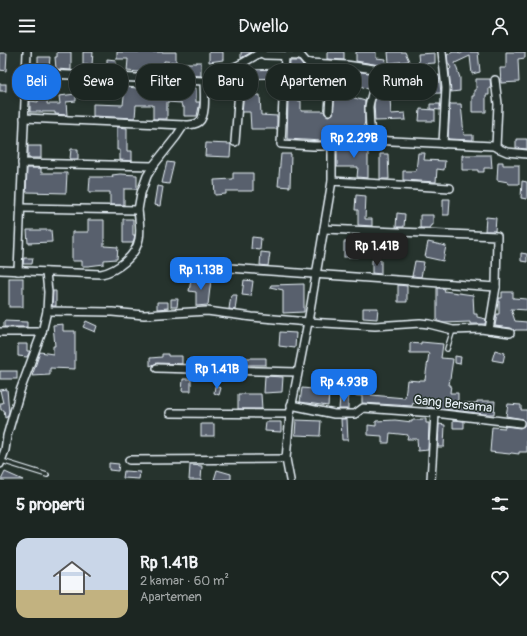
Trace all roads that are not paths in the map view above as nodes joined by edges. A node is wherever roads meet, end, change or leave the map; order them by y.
1 (27, 52) edge
2 (260, 52) edge
3 (442, 52) edge
4 (302, 54) edge
5 (285, 56) junction
6 (26, 64) edge
7 (240, 64) edge
8 (321, 64) edge
9 (361, 68) edge
10 (61, 75) edge
11 (495, 80) dead end
12 (203, 81) edge
13 (25, 100) edge
14 (204, 100) edge
15 (238, 100) edge
16 (330, 100) edge
17 (329, 111) dead end
18 (24, 118) junction
19 (184, 125) junction
20 (372, 140) junction
21 (235, 142) dead end
22 (332, 144) junction
23 (443, 144) junction
24 (496, 147) junction
25 (527, 154) edge
26 (22, 164) junction
27 (153, 166) junction
28 (332, 181) junction
29 (450, 188) dead end
30 (21, 208) junction
31 (138, 210) junction
32 (324, 229) junction
33 (201, 266) dead end
34 (0, 270) edge
35 (18, 271) junction
36 (46, 272) junction
37 (316, 275) junction
38 (496, 287) junction
39 (47, 311) junction
40 (308, 322) junction
41 (453, 330) junction
42 (489, 330) junction
43 (0, 332) edge
44 (42, 332) junction
45 (510, 332) dead end
46 (447, 349) dead end
47 (157, 368) dead end
48 (297, 372) junction
49 (291, 405) junction
50 (170, 413) dead end
51 (435, 413) junction
52 (290, 414) junction
53 (520, 423) dead end
54 (4, 436) edge
55 (286, 459) junction
56 (129, 460) dead end
57 (1, 462) edge
58 (47, 475) dead end
59 (290, 480) edge
60 (431, 480) edge

1 - 6 street
2 - 5 street
2 - 7 street
3 - 23 street
4 - 5 street
4 - 8 street
5 - 22 street
9 - 20 street
10 - 12 street
11 - 24 street
13 - 18 street
14 - 19 street
15 - 21 street
16 - 17 street
18 - 19 street
18 - 26 street
19 - 27 street
20 - 22 street
20 - 23 street
22 - 28 street
23 - 24 street
24 - 25 street
26 - 27 street
26 - 30 street
27 - 31 street
28 - 29 street
28 - 32 street
30 - 31 street
30 - 35 street
31 - 36 street
32 - 37 street
32 - 38 street
33 - 37 street
34 - 35 street
35 - 36 street
36 - 39 street
37 - 38 street
37 - 40 street
38 - 42 street
39 - 40 street
39 - 44 street
40 - 41 street
40 - 48 street
41 - 42 street
41 - 46 lane
42 - 45 street
43 - 44 street
44 - 54 street
47 - 48 street
48 - 49 street
49 - 51 street, Gang Bersama
49 - 52 street
50 - 52 street
51 - 53 street, Gang Bersama
51 - 60 street
52 - 55 street
54 - 57 street
55 - 56 street
55 - 59 street
57 - 58 lane

